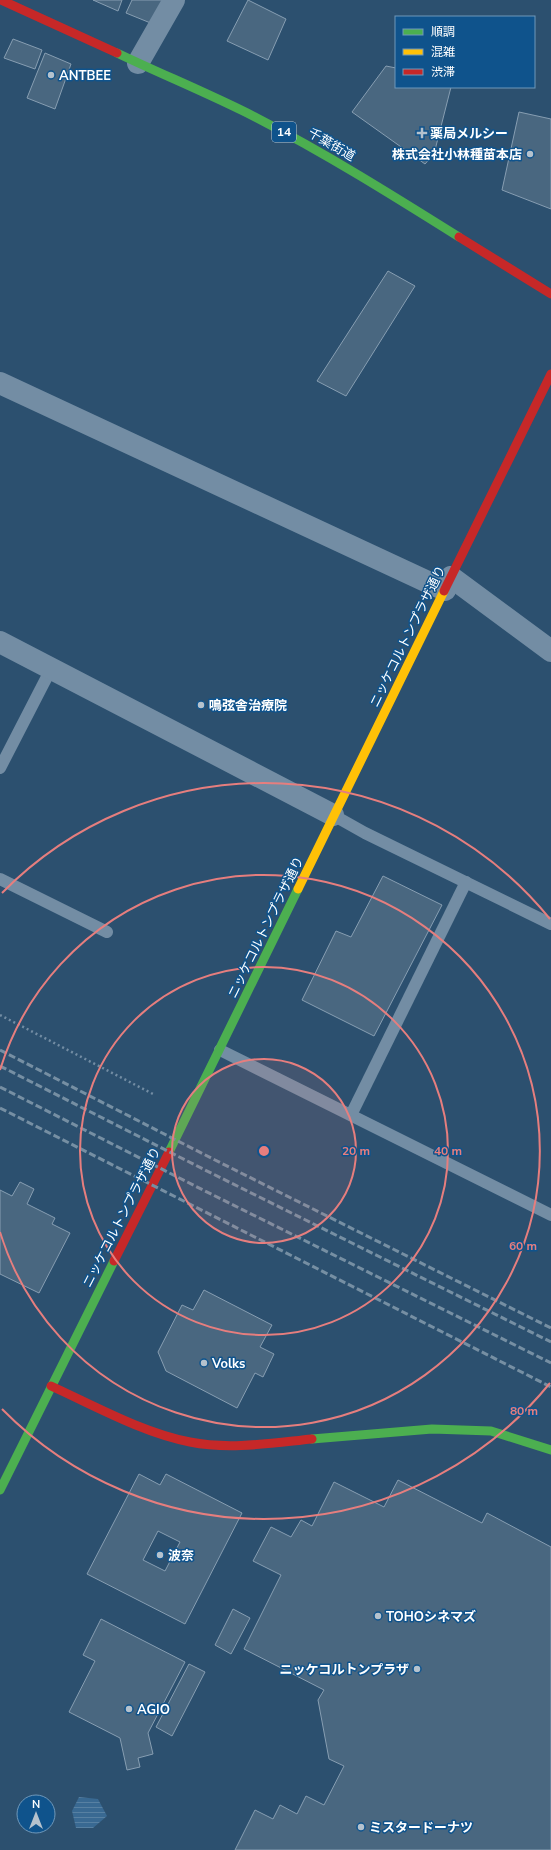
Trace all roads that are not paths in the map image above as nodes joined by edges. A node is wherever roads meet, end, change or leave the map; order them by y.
1 (1, 0) edge
2 (174, 0) edge
3 (25, 5) edge
4 (138, 63) junction
5 (551, 294) edge
6 (551, 374) edge
7 (0, 383) edge
8 (448, 584) junction
9 (0, 642) edge
10 (551, 650) edge
11 (51, 669) junction
12 (0, 768) edge
13 (333, 816) junction
14 (0, 879) edge
15 (466, 882) junction
16 (551, 924) edge
17 (107, 932) dead end
18 (220, 1050) junction
19 (351, 1115) junction
20 (551, 1215) edge
21 (52, 1386) junction
22 (551, 1450) edge
23 (0, 1490) edge

1 - 3 main road, 千葉街道 / 14
2 - 4 street
3 - 4 main road, 千葉街道 / 14
4 - 5 main road, 千葉街道 / 14
6 - 8 main road, ニッケコルトンプラザ通り
7 - 8 street
8 - 10 street
8 - 13 main road, ニッケコルトンプラザ通り
9 - 11 street
11 - 12 lane
11 - 13 street
13 - 15 lane
13 - 18 main road, ニッケコルトンプラザ通り
14 - 17 lane
15 - 16 lane
15 - 19 lane
18 - 19 lane
18 - 21 main road, ニッケコルトンプラザ通り
19 - 20 lane
21 - 22 main road
21 - 23 main road, ニッケコルトンプラザ通り

